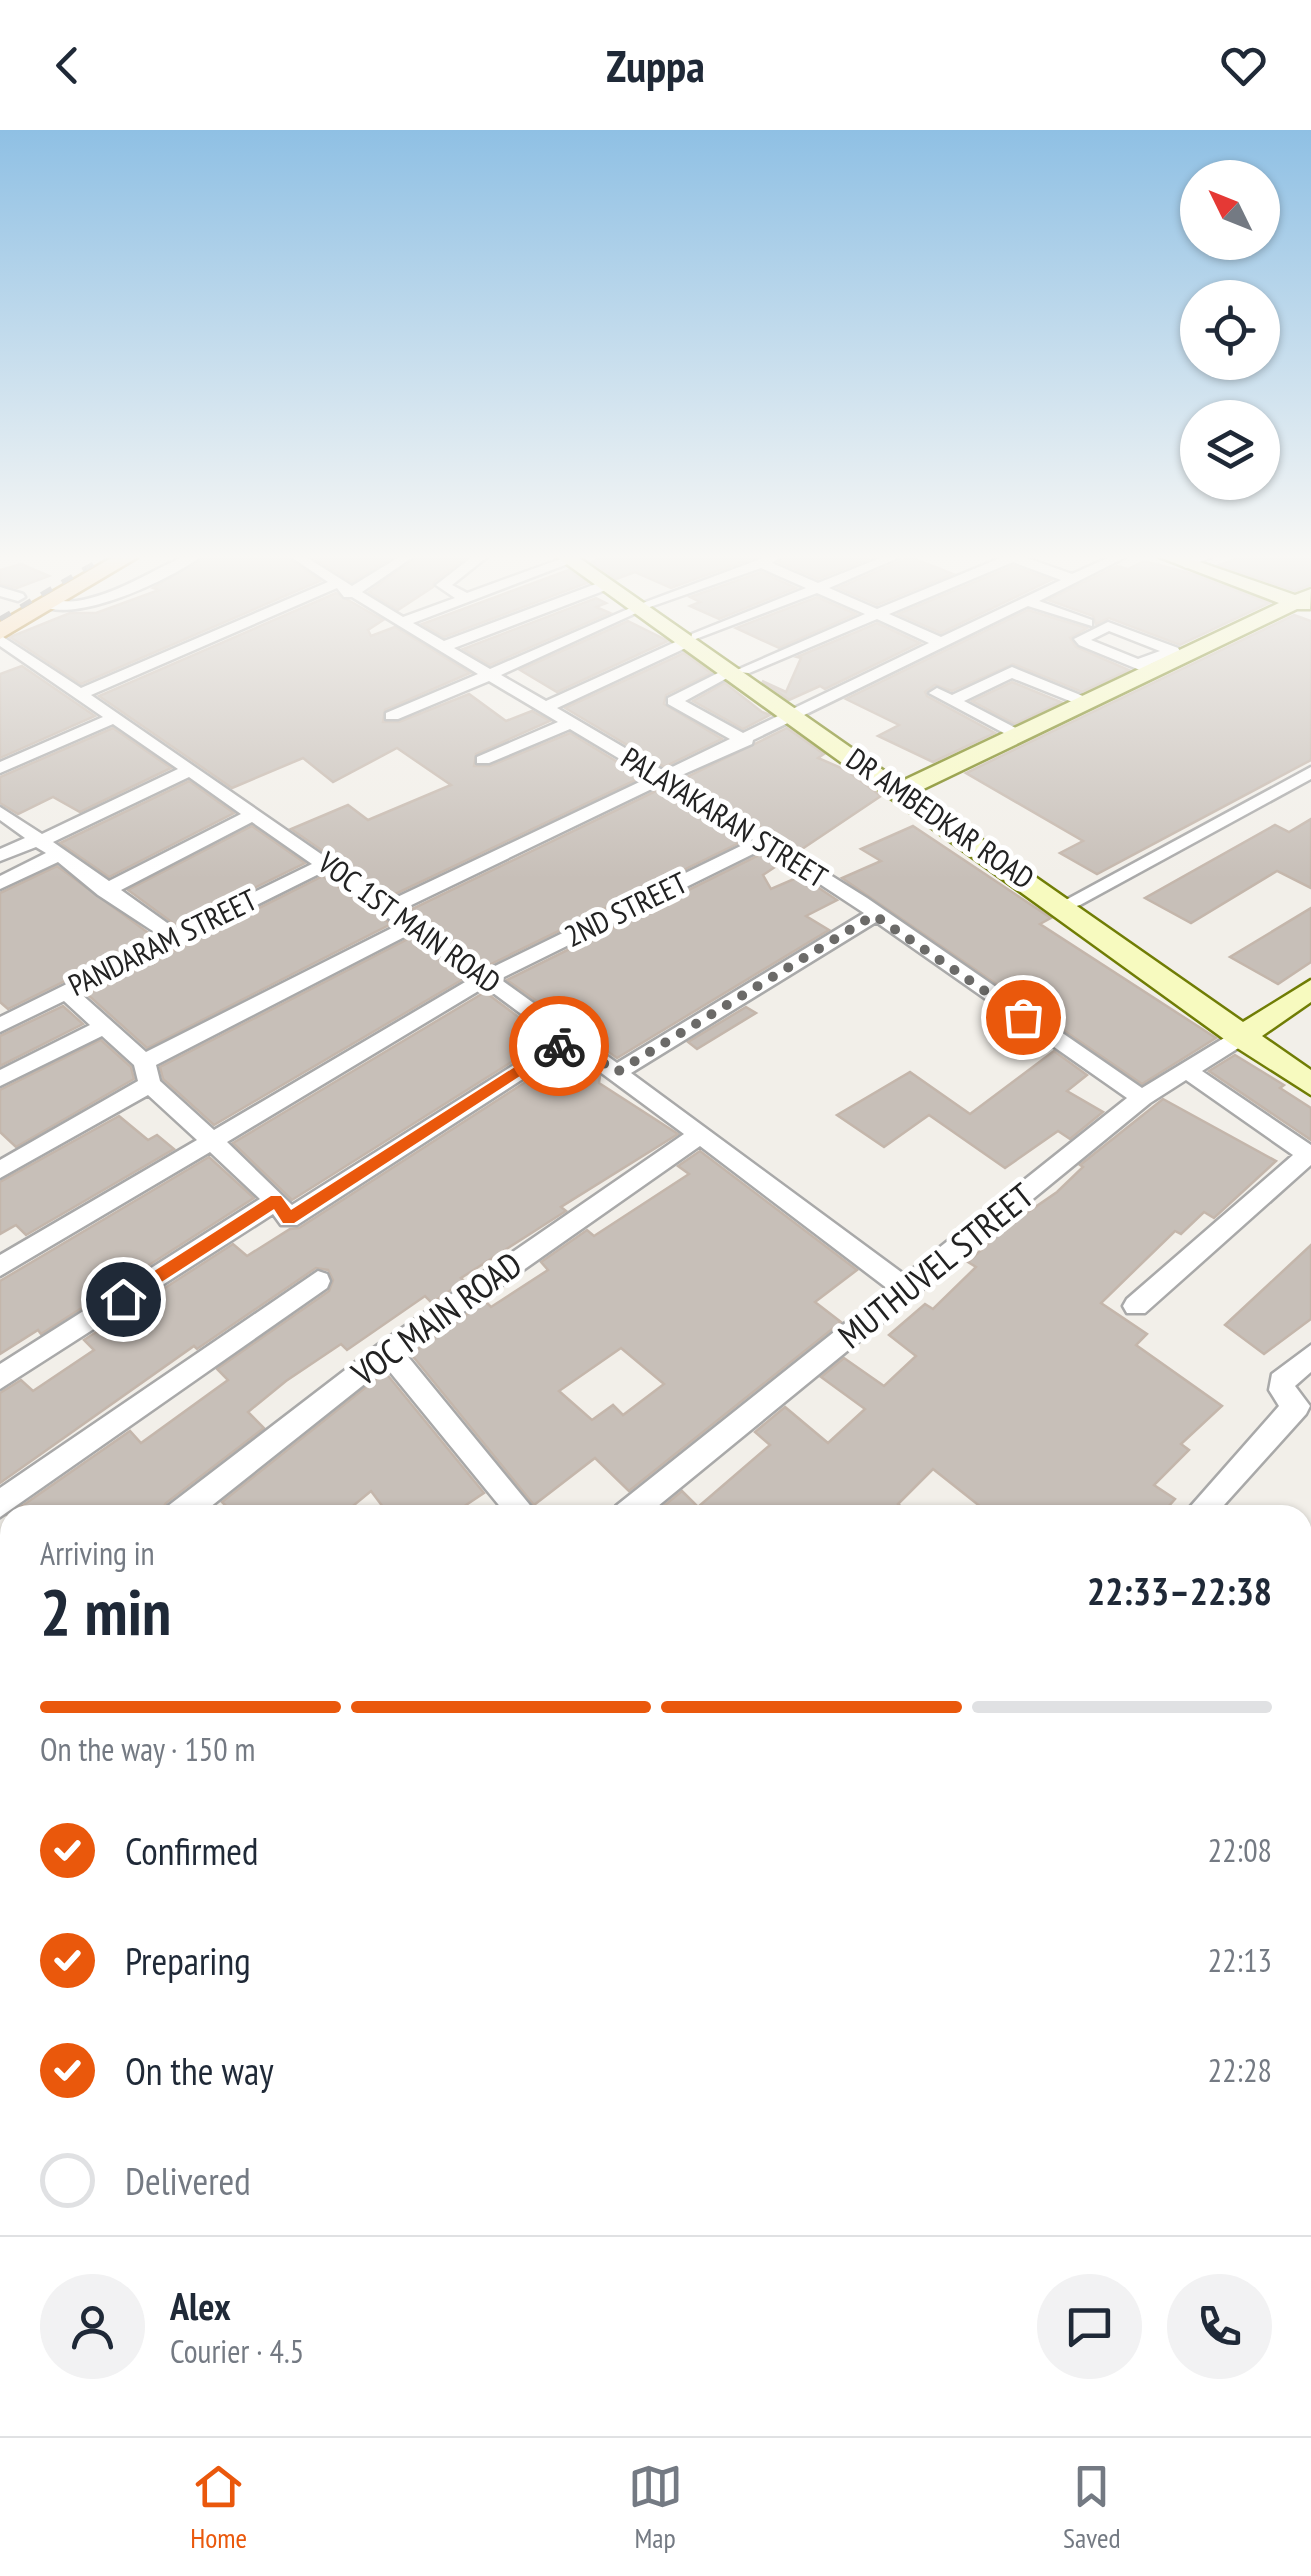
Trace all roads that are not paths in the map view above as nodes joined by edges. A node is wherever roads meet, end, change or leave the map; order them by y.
1 (39, 665) edge
2 (153, 665) edge
3 (476, 665) edge
4 (513, 665) edge
5 (637, 665) edge
6 (728, 665) edge
7 (753, 665) edge
8 (892, 665) edge
9 (1139, 665) edge
10 (1149, 665) edge
11 (1151, 665) edge
12 (1145, 667) junction
13 (737, 671) junction
14 (491, 674) junction
15 (936, 693) dead end
16 (80, 694) junction
17 (952, 701) junction
18 (1085, 702) junction
19 (546, 707) junction
20 (796, 710) junction
21 (392, 716) dead end
22 (116, 718) junction
23 (572, 722) junction
24 (1018, 735) junction
25 (746, 740) junction
26 (482, 760) dead end
27 (0, 768) edge
28 (190, 770) junction
29 (1311, 772) edge
30 (664, 780) junction
31 (908, 788) junction
32 (0, 812) edge
33 (254, 814) junction
34 (38, 841) junction
35 (766, 841) junction
36 (57, 855) junction
37 (0, 856) edge
38 (328, 863) junction
39 (0, 883) edge
40 (106, 891) junction
41 (1073, 902) junction
42 (389, 908) junction
43 (874, 915) junction
44 (412, 925) junction
45 (175, 937) junction
46 (486, 978) junction
47 (64, 991) junction
48 (1310, 991) edge
49 (0, 1025) edge
50 (104, 1026) junction
51 (1247, 1032) junction
52 (568, 1040) junction
53 (1311, 1066) edge
54 (1185, 1069) junction
55 (617, 1072) junction
56 (147, 1073) junction
57 (0, 1078) edge
58 (1311, 1086) edge
59 (1142, 1098) junction
60 (702, 1133) junction
61 (212, 1138) junction
62 (1310, 1155) edge
63 (0, 1170) edge
64 (282, 1210) junction
65 (0, 1267) edge
66 (318, 1281) dead end
67 (907, 1290) junction
68 (1136, 1306) dead end
69 (388, 1351) junction
70 (1311, 1356) edge
71 (0, 1378) edge
72 (1304, 1412) edge
73 (0, 1504) edge
74 (198, 1505) edge
75 (516, 1505) edge
76 (638, 1505) edge
77 (1208, 1505) edge

1 - 16 street, VOC 1ST MAIN ROAD
2 - 16 street
3 - 14 street, PALAYAKARAN STREET
4 - 14 street
5 - 19 street
6 - 13 main road, DR AMBEDKAR ROAD
7 - 13 street
8 - 20 street
9 - 12 street
10 - 12 street
11 - 12 main road
12 - 18 main road
13 - 20 main road, DR AMBEDKAR ROAD
13 - 25 street
14 - 19 street, PALAYAKARAN STREET
14 - 21 street
15 - 17 street
16 - 22 street, VOC 1ST MAIN ROAD
17 - 18 street
17 - 24 street
18 - 24 main road
19 - 23 street, PALAYAKARAN STREET
20 - 25 street
20 - 31 main road, DR AMBEDKAR ROAD
22 - 27 street
22 - 28 street, VOC 1ST MAIN ROAD
23 - 26 street
23 - 30 street, PALAYAKARAN STREET
24 - 31 main road
25 - 30 street
28 - 33 street, VOC 1ST MAIN ROAD
28 - 34 street
29 - 41 street
30 - 35 street, PALAYAKARAN STREET
30 - 42 street
31 - 41 main road, DR AMBEDKAR ROAD
31 - 51 main road, DR AMBEDKAR ROAD
32 - 34 street
33 - 38 street, VOC 1ST MAIN ROAD
33 - 40 street
34 - 36 street
34 - 37 street
35 - 43 street, PALAYAKARAN STREET
35 - 46 street, 2ND STREET
36 - 39 street
36 - 40 street
38 - 42 street, VOC 1ST MAIN ROAD
38 - 45 street, PANDARAM STREET
40 - 45 street
41 - 51 main road, DR AMBEDKAR ROAD
42 - 44 street, VOC 1ST MAIN ROAD
43 - 55 street
43 - 59 street, PALAYAKARAN STREET
44 - 46 street, VOC 1ST MAIN ROAD
44 - 56 street
45 - 47 street, PANDARAM STREET
46 - 52 street, VOC 1ST MAIN ROAD
46 - 61 street, 2ND STREET
47 - 49 street, PANDARAM STREET
47 - 50 street
48 - 51 main road
50 - 56 street
50 - 57 street
51 - 53 main road
51 - 54 street, MUTHUVEL STREET
51 - 58 main road, DR AMBEDKAR ROAD
52 - 55 street, VOC 1ST MAIN ROAD
52 - 64 street
54 - 59 street, MUTHUVEL STREET
54 - 62 street
55 - 60 street, VOC 1ST MAIN ROAD
56 - 61 street
56 - 63 street
59 - 67 street, MUTHUVEL STREET
60 - 67 street, VOC 1ST MAIN ROAD
60 - 69 street, VOC MAIN ROAD
61 - 64 street
61 - 65 street, 2ND STREET
62 - 68 street
64 - 71 street
66 - 73 street
67 - 76 street, MUTHUVEL STREET
69 - 74 street, VOC MAIN ROAD
69 - 75 street
70 - 72 street
72 - 77 street

